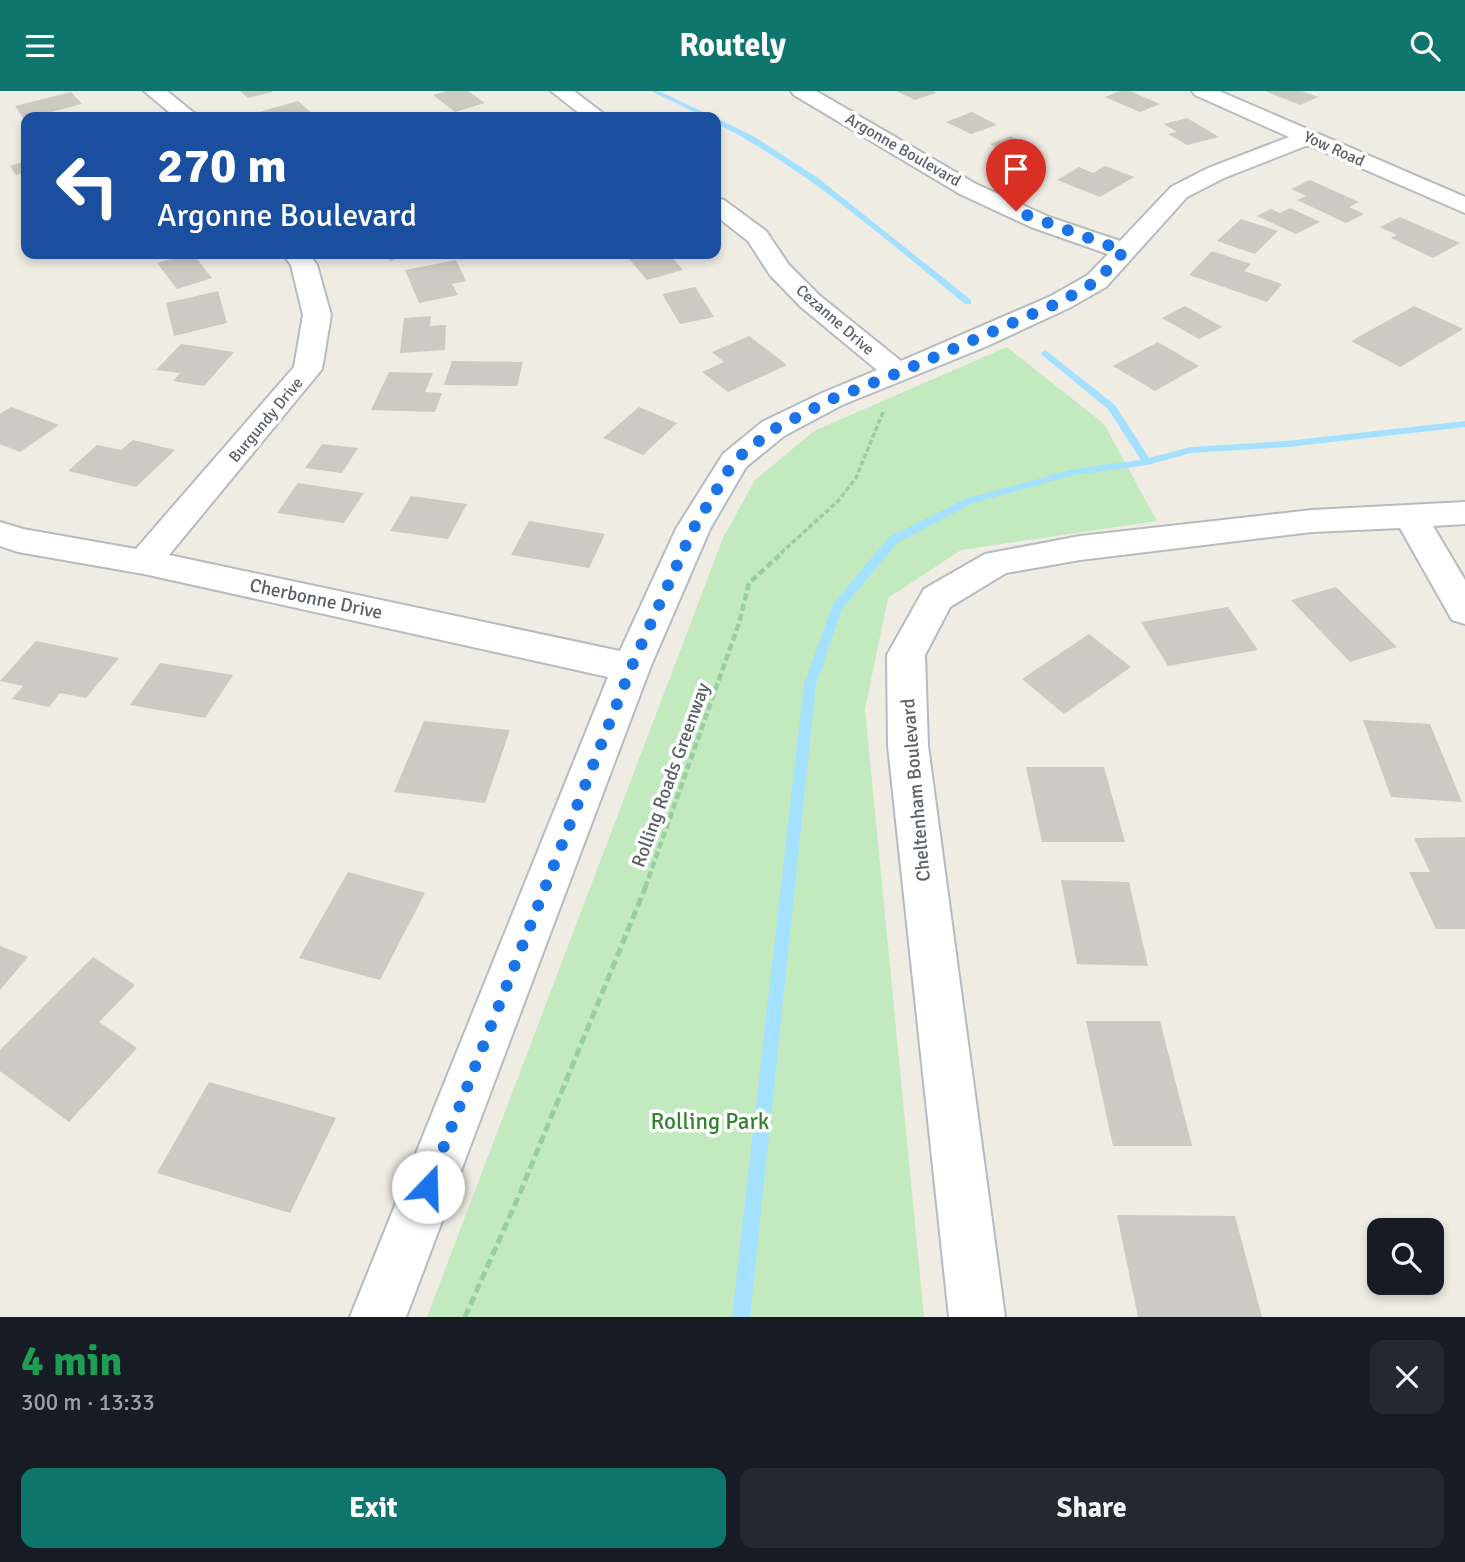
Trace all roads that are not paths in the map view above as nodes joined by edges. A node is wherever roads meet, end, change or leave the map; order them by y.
1 (155, 91) edge
2 (561, 91) edge
3 (801, 91) edge
4 (1202, 91) edge
5 (182, 112) edge
6 (590, 112) edge
7 (1309, 138) junction
8 (1465, 206) edge
9 (721, 209) edge
10 (1124, 251) junction
11 (300, 259) edge
12 (894, 389) junction
13 (1465, 513) edge
14 (1409, 514) junction
15 (0, 533) edge
16 (144, 562) junction
17 (1465, 611) edge
18 (631, 668) junction
19 (378, 1317) edge
20 (977, 1317) edge

1 - 5 street
2 - 6 street
3 - 10 street, Argonne Boulevard
4 - 7 street, Yow Road
7 - 8 street, Yow Road
7 - 10 street
9 - 12 street, Cezanne Drive
10 - 12 street
11 - 16 street, Burgundy Drive
12 - 18 street
13 - 14 street, Cheltenham Boulevard
14 - 17 street
14 - 20 street, Cheltenham Boulevard
15 - 16 street, Cherbonne Drive
16 - 18 street, Cherbonne Drive
18 - 19 street

